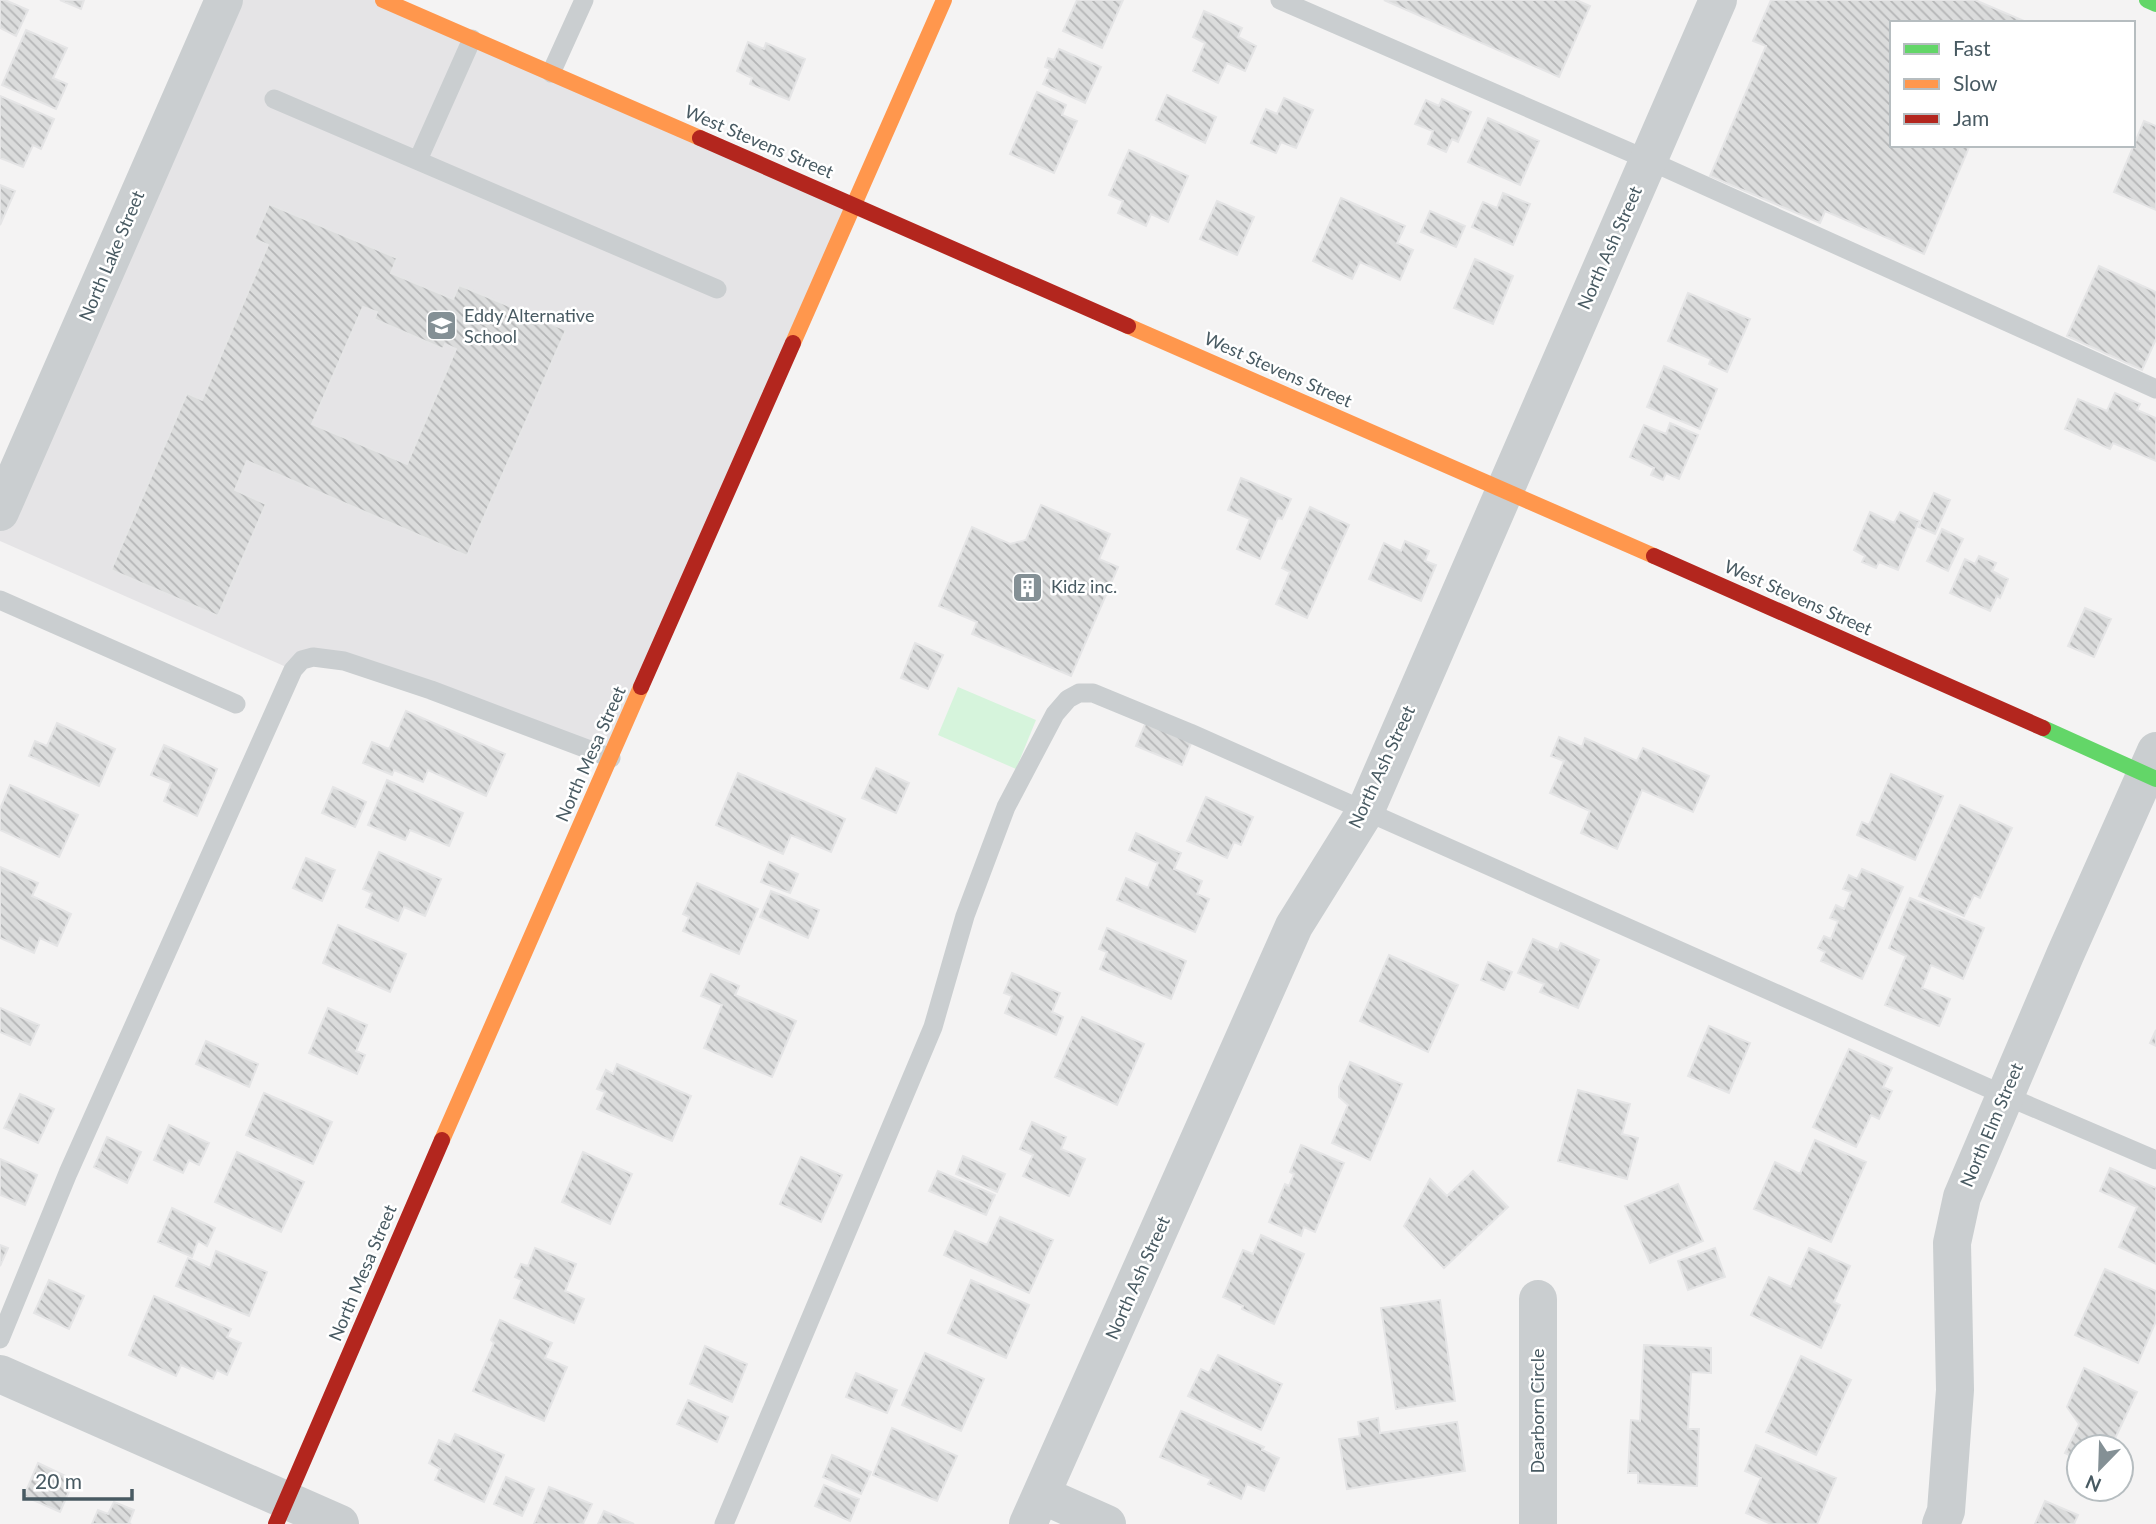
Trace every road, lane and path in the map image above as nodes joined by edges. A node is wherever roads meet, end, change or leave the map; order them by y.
1 (224, 0) edge
2 (383, 0) edge
3 (584, 0) edge
4 (944, 0) edge
5 (1280, 0) edge
6 (1717, 0) edge
7 (2147, 0) edge
8 (2156, 4) edge
9 (472, 39) junction
10 (551, 73) junction
11 (274, 99) dead end
12 (418, 160) junction
13 (1648, 160) junction
14 (855, 205) junction
15 (717, 289) dead end
16 (2156, 389) edge
17 (1503, 491) junction
18 (0, 512) edge
19 (0, 600) edge
20 (236, 704) dead end
21 (611, 758) junction
22 (2152, 769) edge
23 (1365, 812) junction
24 (2004, 1095) junction
25 (2156, 1160) edge
26 (1538, 1299) dead end
27 (0, 1339) edge
28 (0, 1374) edge
29 (1035, 1509) edge
30 (281, 1513) edge
31 (340, 1524) edge
32 (724, 1524) edge
33 (1107, 1524) edge
34 (1538, 1524) edge
35 (1941, 1524) edge

1 - 18 street, North Lake Street
2 - 9 street, West Stevens Street
3 - 10 lane
4 - 14 street, North Mesa Street
5 - 13 lane
6 - 13 street, North Ash Street
7 - 8 street
9 - 10 street, West Stevens Street
9 - 12 lane
10 - 14 street, West Stevens Street
11 - 12 lane
12 - 15 lane
13 - 16 lane
13 - 17 street, North Ash Street
14 - 17 street, West Stevens Street
14 - 21 street, North Mesa Street
17 - 22 street, West Stevens Street
17 - 23 street, North Ash Street
19 - 20 lane
21 - 27 lane
21 - 30 street, North Mesa Street
22 - 24 street, North Elm Street
23 - 24 lane
23 - 29 street, North Ash Street
23 - 32 lane
24 - 25 lane
24 - 35 street, North Elm Street
26 - 34 street, Dearborn Circle
28 - 30 street
29 - 33 street
30 - 31 street

